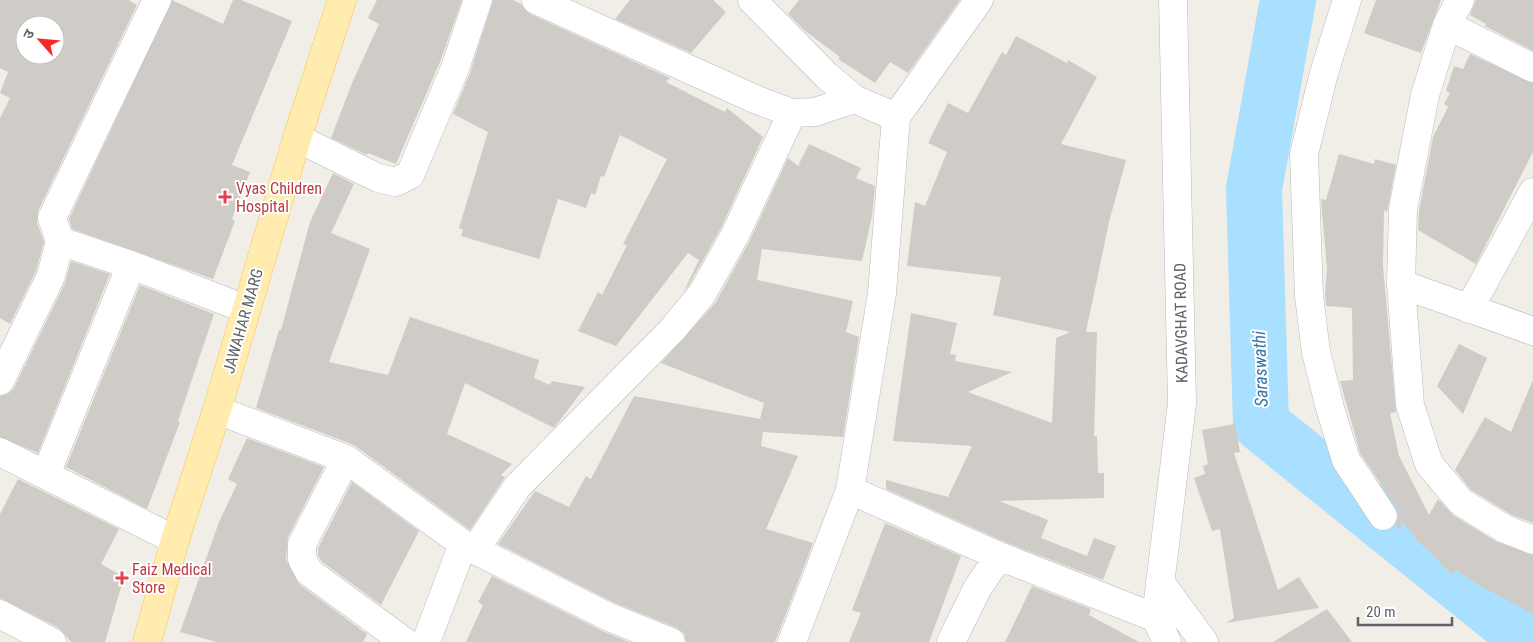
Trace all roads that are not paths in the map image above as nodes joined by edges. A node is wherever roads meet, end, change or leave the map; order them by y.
1 (157, 0) edge
2 (342, 0) edge
3 (478, 0) edge
4 (536, 0) edge
5 (752, 0) edge
6 (979, 0) edge
7 (1173, 0) edge
8 (1347, 0) edge
9 (1460, 0) edge
10 (1447, 25) junction
11 (1533, 68) edge
12 (854, 99) junction
13 (792, 113) junction
14 (896, 117) junction
15 (298, 138) junction
16 (1533, 192) edge
17 (60, 241) junction
18 (131, 265) junction
19 (1401, 284) junction
20 (246, 309) junction
21 (1470, 309) junction
22 (1533, 331) edge
23 (0, 381) edge
24 (217, 410) junction
25 (0, 452) edge
26 (346, 459) junction
27 (46, 474) junction
28 (850, 490) junction
29 (1383, 516) dead end
30 (174, 540) junction
31 (1533, 540) edge
32 (469, 547) junction
33 (999, 556) junction
34 (1160, 582) junction
35 (0, 614) edge
36 (1161, 630) edge
37 (52, 642) edge
38 (147, 642) edge
39 (405, 642) edge
40 (426, 642) edge
41 (671, 642) edge
42 (792, 642) edge
43 (951, 642) edge
44 (1204, 642) edge

1 - 17 street
2 - 15 main road, JAWAHAR MARG
3 - 15 street
4 - 13 street
5 - 12 street
6 - 14 street
7 - 34 street, KADAVGHAT ROAD
8 - 29 street
9 - 10 street
10 - 11 street
10 - 19 street
12 - 13 street
12 - 14 street
13 - 32 street
14 - 28 street
15 - 20 main road, JAWAHAR MARG
16 - 21 street
17 - 18 street
17 - 23 street
18 - 20 street
18 - 27 street
19 - 21 street
19 - 31 street
20 - 24 main road, JAWAHAR MARG
21 - 22 street
24 - 26 street
24 - 30 main road, JAWAHAR MARG
25 - 27 street
26 - 32 street
26 - 39 street
27 - 30 street
28 - 33 street
28 - 42 street
30 - 38 main road, JAWAHAR MARG
32 - 40 street
32 - 41 street
33 - 36 street
33 - 43 street
34 - 36 street, KADAVGHAT ROAD
34 - 44 street
35 - 37 street

